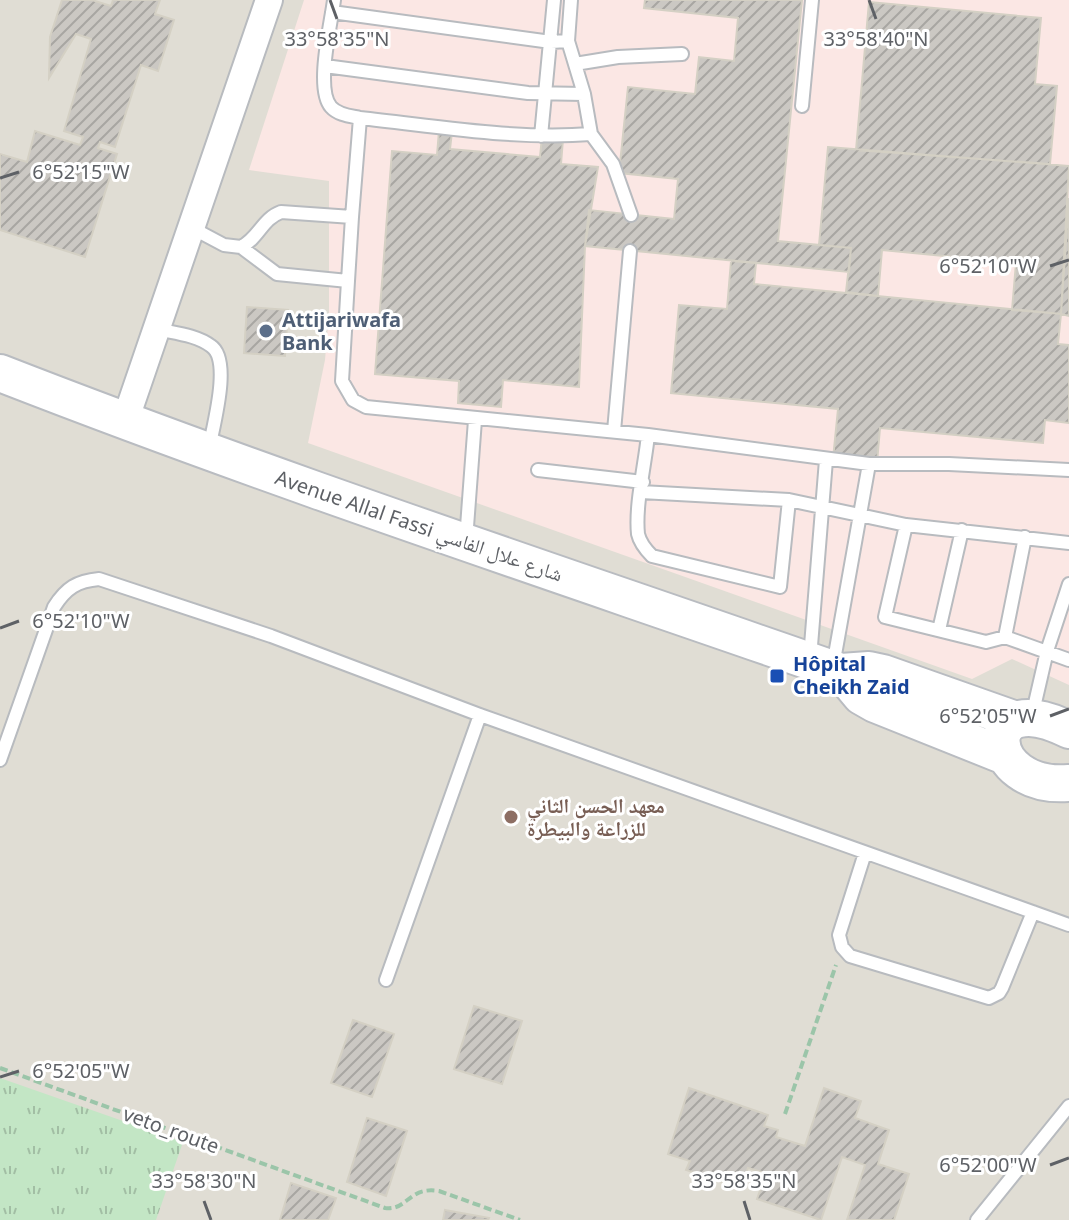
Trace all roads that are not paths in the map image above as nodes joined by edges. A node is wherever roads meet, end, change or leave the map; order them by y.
1 (269, 0) edge
2 (554, 0) edge
3 (571, 0) edge
4 (812, 0) edge
5 (333, 6) edge
6 (568, 41) junction
7 (551, 42) junction
8 (682, 54) dead end
9 (575, 64) junction
10 (325, 66) junction
11 (544, 94) junction
12 (584, 94) junction
13 (802, 106) dead end
14 (360, 118) junction
15 (591, 134) junction
16 (541, 136) junction
17 (631, 215) dead end
18 (352, 217) junction
19 (192, 228) junction
20 (241, 247) junction
21 (630, 251) dead end
22 (348, 281) junction
23 (157, 329) junction
24 (0, 373) edge
25 (475, 420) junction
26 (125, 421) junction
27 (614, 431) junction
28 (648, 435) junction
29 (208, 451) junction
30 (826, 460) junction
31 (869, 464) junction
32 (538, 470) dead end
33 (1069, 470) edge
34 (642, 487) junction
35 (789, 500) junction
36 (822, 506) junction
37 (860, 514) junction
38 (906, 525) junction
39 (962, 530) junction
40 (1025, 537) junction
41 (466, 543) junction
42 (1069, 543) edge
43 (1069, 584) edge
44 (939, 630) junction
45 (1005, 637) junction
46 (1047, 651) junction
47 (1069, 660) edge
48 (828, 667) junction
49 (480, 715) junction
50 (1023, 720) junction
51 (1069, 730) edge
52 (1005, 756) junction
53 (0, 760) edge
54 (1069, 783) edge
55 (865, 853) junction
56 (1033, 912) junction
57 (1069, 925) edge
58 (386, 980) dead end
59 (1069, 1106) edge
60 (977, 1220) edge

1 - 19 street
2 - 7 lane
3 - 6 lane
4 - 13 lane
5 - 7 lane
5 - 10 lane
6 - 7 lane
6 - 9 lane
7 - 11 lane
8 - 9 lane
9 - 12 lane
10 - 11 lane
10 - 14 lane
11 - 12 lane
11 - 16 lane
12 - 15 lane
14 - 16 lane
14 - 18 lane
15 - 16 lane
15 - 17 lane
18 - 20 lane
18 - 22 lane
19 - 20 lane
19 - 23 street
20 - 22 lane
21 - 27 lane
22 - 25 lane
23 - 26 street
23 - 29 lane
24 - 26 street, Avenue Allal Fassi شارع علال الفاسي
25 - 27 lane
25 - 41 lane
26 - 29 street, Avenue Allal Fassi شارع علال الفاسي
27 - 28 lane
28 - 30 lane
28 - 34 lane
29 - 41 street, Avenue Allal Fassi شارع علال الفاسي
30 - 31 lane
30 - 36 lane
31 - 33 lane
31 - 37 lane
32 - 34 lane
34 - 35 lane
34 - 35 lane
35 - 36 lane
36 - 37 lane
36 - 48 lane
37 - 38 lane
37 - 48 lane
38 - 39 lane
38 - 44 lane
39 - 40 lane
39 - 44 lane
40 - 42 lane
40 - 45 lane
41 - 48 street, Avenue Allal Fassi شارع علال الفاسي
43 - 46 lane
44 - 45 lane
45 - 46 lane
46 - 47 lane
46 - 50 lane
48 - 50 street
48 - 52 street
49 - 53 lane
49 - 55 lane
49 - 58 lane
50 - 51 street
50 - 52 street
52 - 54 street
55 - 56 lane
55 - 56 lane
56 - 57 lane
59 - 60 lane

